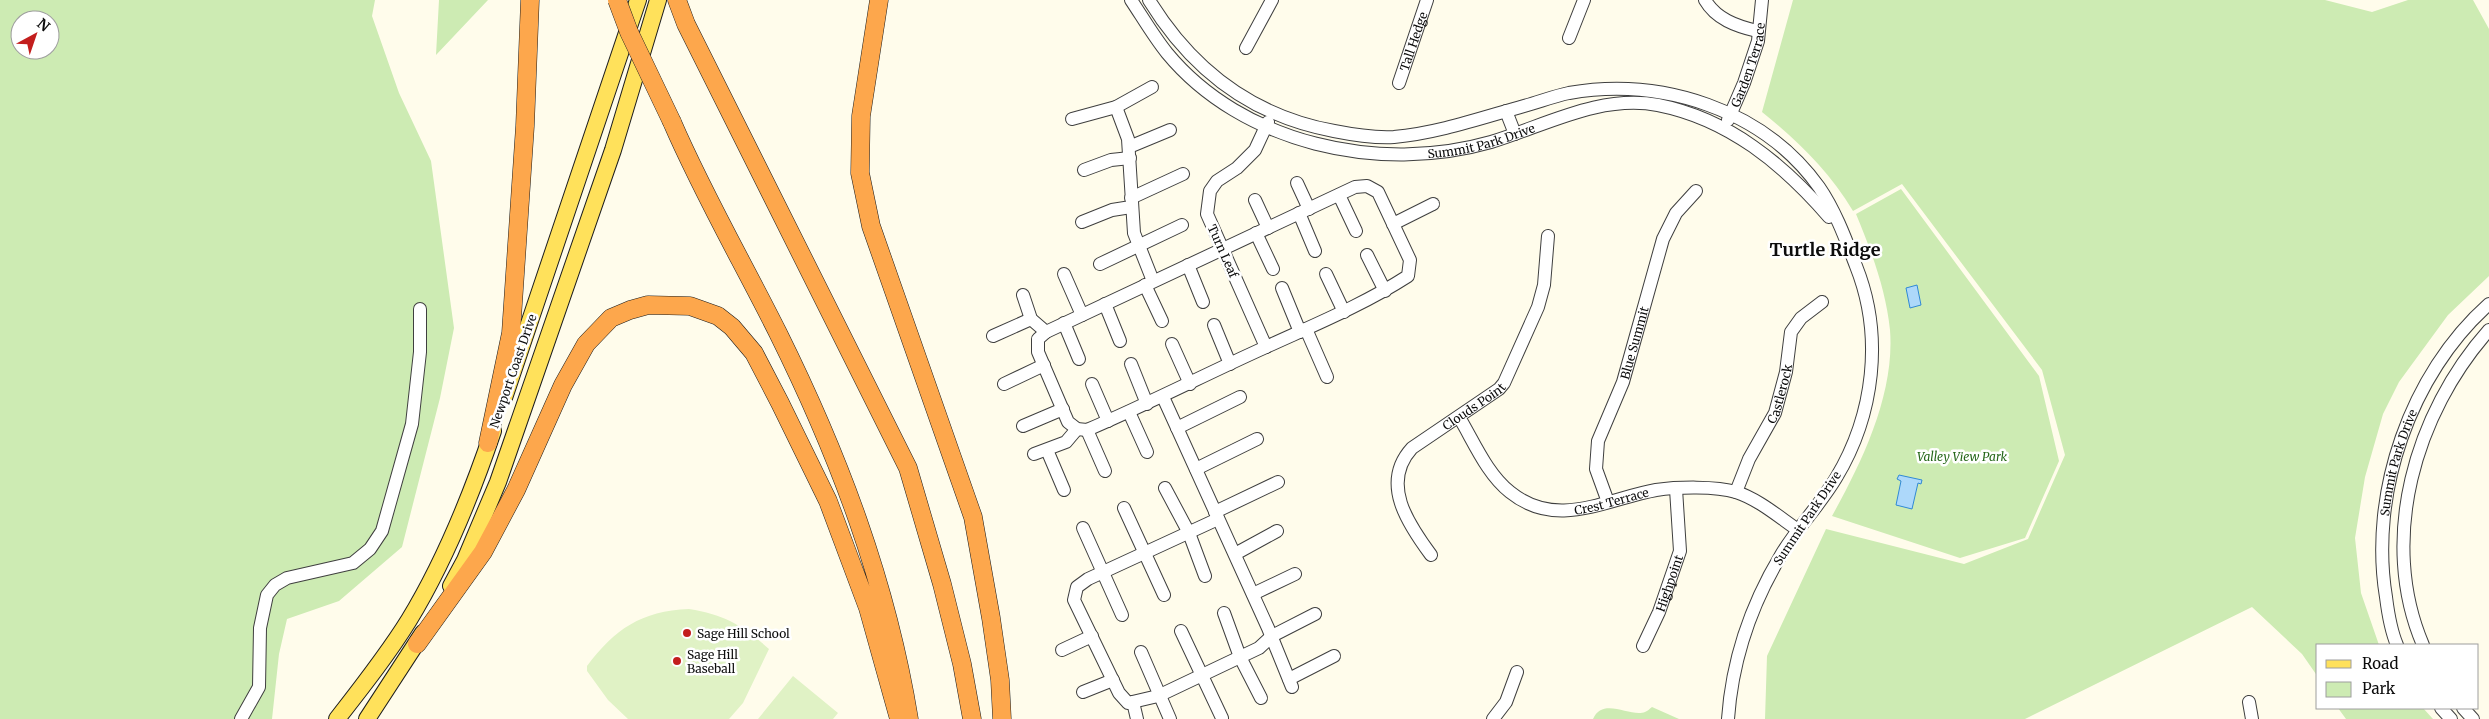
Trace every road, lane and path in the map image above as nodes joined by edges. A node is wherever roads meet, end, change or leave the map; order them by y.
1 (530, 0) edge
2 (617, 0) edge
3 (638, 0) edge
4 (658, 0) edge
5 (678, 0) edge
6 (879, 0) edge
7 (1131, 0) edge
8 (1149, 0) edge
9 (1272, 0) edge
10 (1427, 0) edge
11 (1584, 0) edge
12 (1705, 0) edge
13 (1762, 0) edge
14 (1757, 31) junction
15 (1569, 38) dead end
16 (1246, 48) dead end
17 (1399, 83) dead end
18 (1152, 87) dead end
19 (1116, 107) junction
20 (1506, 111) junction
21 (1272, 113) junction
22 (1730, 114) junction
23 (1072, 119) dead end
24 (1455, 126) junction
25 (1724, 127) junction
26 (1265, 128) junction
27 (1170, 130) dead end
28 (1515, 134) junction
29 (1463, 148) junction
30 (1130, 152) junction
31 (1084, 170) dead end
32 (1183, 174) dead end
33 (1297, 183) dead end
34 (1696, 191) dead end
35 (1338, 195) junction
36 (1255, 200) dead end
37 (1131, 202) junction
38 (1433, 204) dead end
39 (1304, 211) junction
40 (1082, 222) dead end
41 (1393, 224) junction
42 (1182, 225) dead end
43 (1262, 230) junction
44 (1841, 230) junction
45 (1356, 231) dead end
46 (1548, 236) dead end
47 (1139, 245) junction
48 (1221, 248) junction
49 (1315, 251) dead end
50 (1367, 255) dead end
51 (1100, 264) dead end
52 (1188, 265) junction
53 (1274, 269) dead end
54 (1064, 274) dead end
55 (1326, 274) dead end
56 (1149, 283) junction
57 (1282, 288) dead end
58 (1385, 291) junction
59 (1024, 295) dead end
60 (1203, 302) dead end
61 (1822, 302) dead end
62 (1105, 304) junction
63 (2489, 304) edge
64 (420, 309) dead end
65 (1344, 312) junction
66 (1082, 315) junction
67 (1031, 319) junction
68 (1162, 321) dead end
69 (1064, 323) junction
70 (1214, 325) dead end
71 (1303, 330) junction
72 (2489, 330) edge
73 (1046, 332) junction
74 (994, 336) dead end
75 (1120, 341) dead end
76 (1172, 344) dead end
77 (1266, 347) junction
78 (1079, 359) dead end
79 (1131, 364) dead end
80 (1230, 364) junction
81 (1044, 365) junction
82 (1328, 377) dead end
83 (1004, 384) dead end
84 (1092, 384) dead end
85 (1190, 384) junction
86 (1163, 397) junction
87 (1240, 397) dead end
88 (1148, 404) junction
89 (1063, 409) junction
90 (1129, 412) junction
91 (1459, 417) junction
92 (1108, 421) junction
93 (1023, 426) dead end
94 (1177, 428) junction
95 (1082, 430) junction
96 (1257, 439) dead end
97 (488, 443) junction
98 (1047, 450) junction
99 (1148, 452) dead end
100 (1034, 454) dead end
101 (1196, 469) junction
102 (1105, 471) dead end
103 (1278, 482) dead end
104 (1166, 488) dead end
105 (1676, 489) junction
106 (1064, 490) dead end
107 (1736, 492) junction
108 (1608, 502) junction
109 (1124, 508) dead end
110 (1217, 515) junction
111 (1083, 528) dead end
112 (1798, 530) junction
113 (1277, 531) dead end
114 (1188, 533) junction
115 (1145, 553) junction
116 (1234, 554) junction
117 (2381, 554) junction
118 (1431, 555) dead end
119 (2404, 556) junction
120 (1103, 572) junction
121 (1295, 574) dead end
122 (1205, 576) dead end
123 (1253, 594) junction
124 (1164, 596) dead end
125 (2410, 606) junction
126 (2387, 609) junction
127 (1224, 613) dead end
128 (1315, 614) dead end
129 (1122, 615) dead end
130 (1181, 631) dead end
131 (1092, 636) junction
132 (1272, 636) junction
133 (416, 644) junction
134 (2397, 644) edge
135 (2423, 644) edge
136 (1643, 646) dead end
137 (1062, 650) dead end
138 (1140, 652) dead end
139 (1334, 656) dead end
140 (1240, 658) junction
141 (1517, 672) dead end
142 (1200, 675) junction
143 (1113, 680) junction
144 (1083, 692) dead end
145 (1158, 696) junction
146 (1261, 698) dead end
147 (2249, 702) dead end
148 (1130, 703) junction
149 (2442, 709) edge
150 (2464, 709) edge
151 (1222, 718) dead end
152 (241, 719) edge
153 (337, 719) edge
154 (367, 719) edge
155 (899, 719) edge
156 (909, 719) edge
157 (972, 719) edge
158 (1002, 719) edge
159 (1137, 719) edge
160 (1170, 719) edge
161 (1493, 719) edge
162 (1728, 719) edge
163 (2252, 719) edge
164 (2451, 719) edge
165 (2473, 719) edge

1 - 97 highway
2 - 156 highway, bridge
3 - 97 main road, Newport Coast Drive
4 - 133 main road, Newport Coast Drive
5 - 157 highway
6 - 158 highway
7 - 26 street, Summit Park Drive
8 - 21 street, Summit Park Drive
9 - 16 street
10 - 17 street, Tall Hedge
11 - 15 street
12 - 14 street
13 - 14 street, Garden Terrace
14 - 22 street, Garden Terrace
18 - 19 street
19 - 23 street
19 - 30 street
20 - 22 street, Summit Park Drive
20 - 24 street, Summit Park Drive
20 - 28 street
21 - 24 street, Summit Park Drive
21 - 26 street, Turn Leaf
22 - 25 street, Garden Terrace
22 - 44 street, Summit Park Drive
24 - 29 street
25 - 28 street, Summit Park Drive
25 - 44 street, Summit Park Drive
26 - 29 street, Summit Park Drive
26 - 48 street, Turn Leaf
27 - 30 street
28 - 29 street, Summit Park Drive
30 - 31 street
30 - 37 street
32 - 37 street
33 - 39 street
34 - 108 street, Blue Summit
35 - 39 street
35 - 41 street
35 - 45 street
36 - 43 street
37 - 40 street
37 - 47 street
38 - 41 street
39 - 43 street
39 - 49 street
41 - 58 street
42 - 47 street
43 - 48 street
43 - 53 street
44 - 112 street, Summit Park Drive
46 - 91 street, Clouds Point
47 - 51 street
47 - 56 street
48 - 52 street
48 - 77 street, Turn Leaf
50 - 58 street
52 - 56 street
52 - 60 street
54 - 66 street
55 - 65 street
56 - 62 street
56 - 68 street
57 - 71 street
58 - 65 street
59 - 67 street
61 - 107 street, Castlerock
62 - 66 street
62 - 75 street
63 - 117 street, Summit Park Drive
64 - 152 street
65 - 71 street
66 - 69 street
67 - 73 street
67 - 74 street
69 - 73 street
69 - 78 street
70 - 80 street
71 - 77 street
71 - 82 street
72 - 119 street, Summit Park Drive
73 - 81 street
76 - 85 street
77 - 80 street
79 - 88 street
80 - 85 street
81 - 83 street
81 - 89 street
84 - 92 street
85 - 86 street
86 - 88 street
86 - 94 street
87 - 94 street
88 - 90 street
89 - 93 street
89 - 95 street
90 - 92 street
90 - 99 street
91 - 108 street, Crest Terrace
91 - 118 street, Clouds Point
92 - 95 street
94 - 101 street
95 - 98 street
95 - 102 street
96 - 101 street
97 - 153 main road, Newport Coast Drive
98 - 100 street
98 - 106 street
101 - 110 street
103 - 110 street
104 - 114 street
105 - 107 street, Crest Terrace
105 - 108 street, Crest Terrace
105 - 136 street, Highpoint
107 - 112 street, Crest Terrace
109 - 115 street
110 - 114 street
110 - 116 street
111 - 120 street
112 - 162 street, Summit Park Drive
113 - 116 street
114 - 115 street
114 - 122 street
115 - 120 street
115 - 124 street
116 - 123 street
117 - 119 street
117 - 126 street, Summit Park Drive
119 - 125 street, Summit Park Drive
120 - 129 street
120 - 131 street
121 - 123 street
123 - 132 street
125 - 126 street
125 - 135 street, Summit Park Drive
126 - 134 street, Summit Park Drive
127 - 140 street
128 - 132 street
130 - 142 street
131 - 137 street
131 - 143 street
132 - 139 street
132 - 140 street
133 - 154 main road, Newport Coast Drive
133 - 155 highway
138 - 145 street
140 - 142 street
140 - 146 street
141 - 161 street
142 - 145 street
142 - 151 street
143 - 144 street
143 - 148 street
145 - 148 street
145 - 160 street
147 - 163 street
148 - 159 street
149 - 164 street
150 - 165 street

